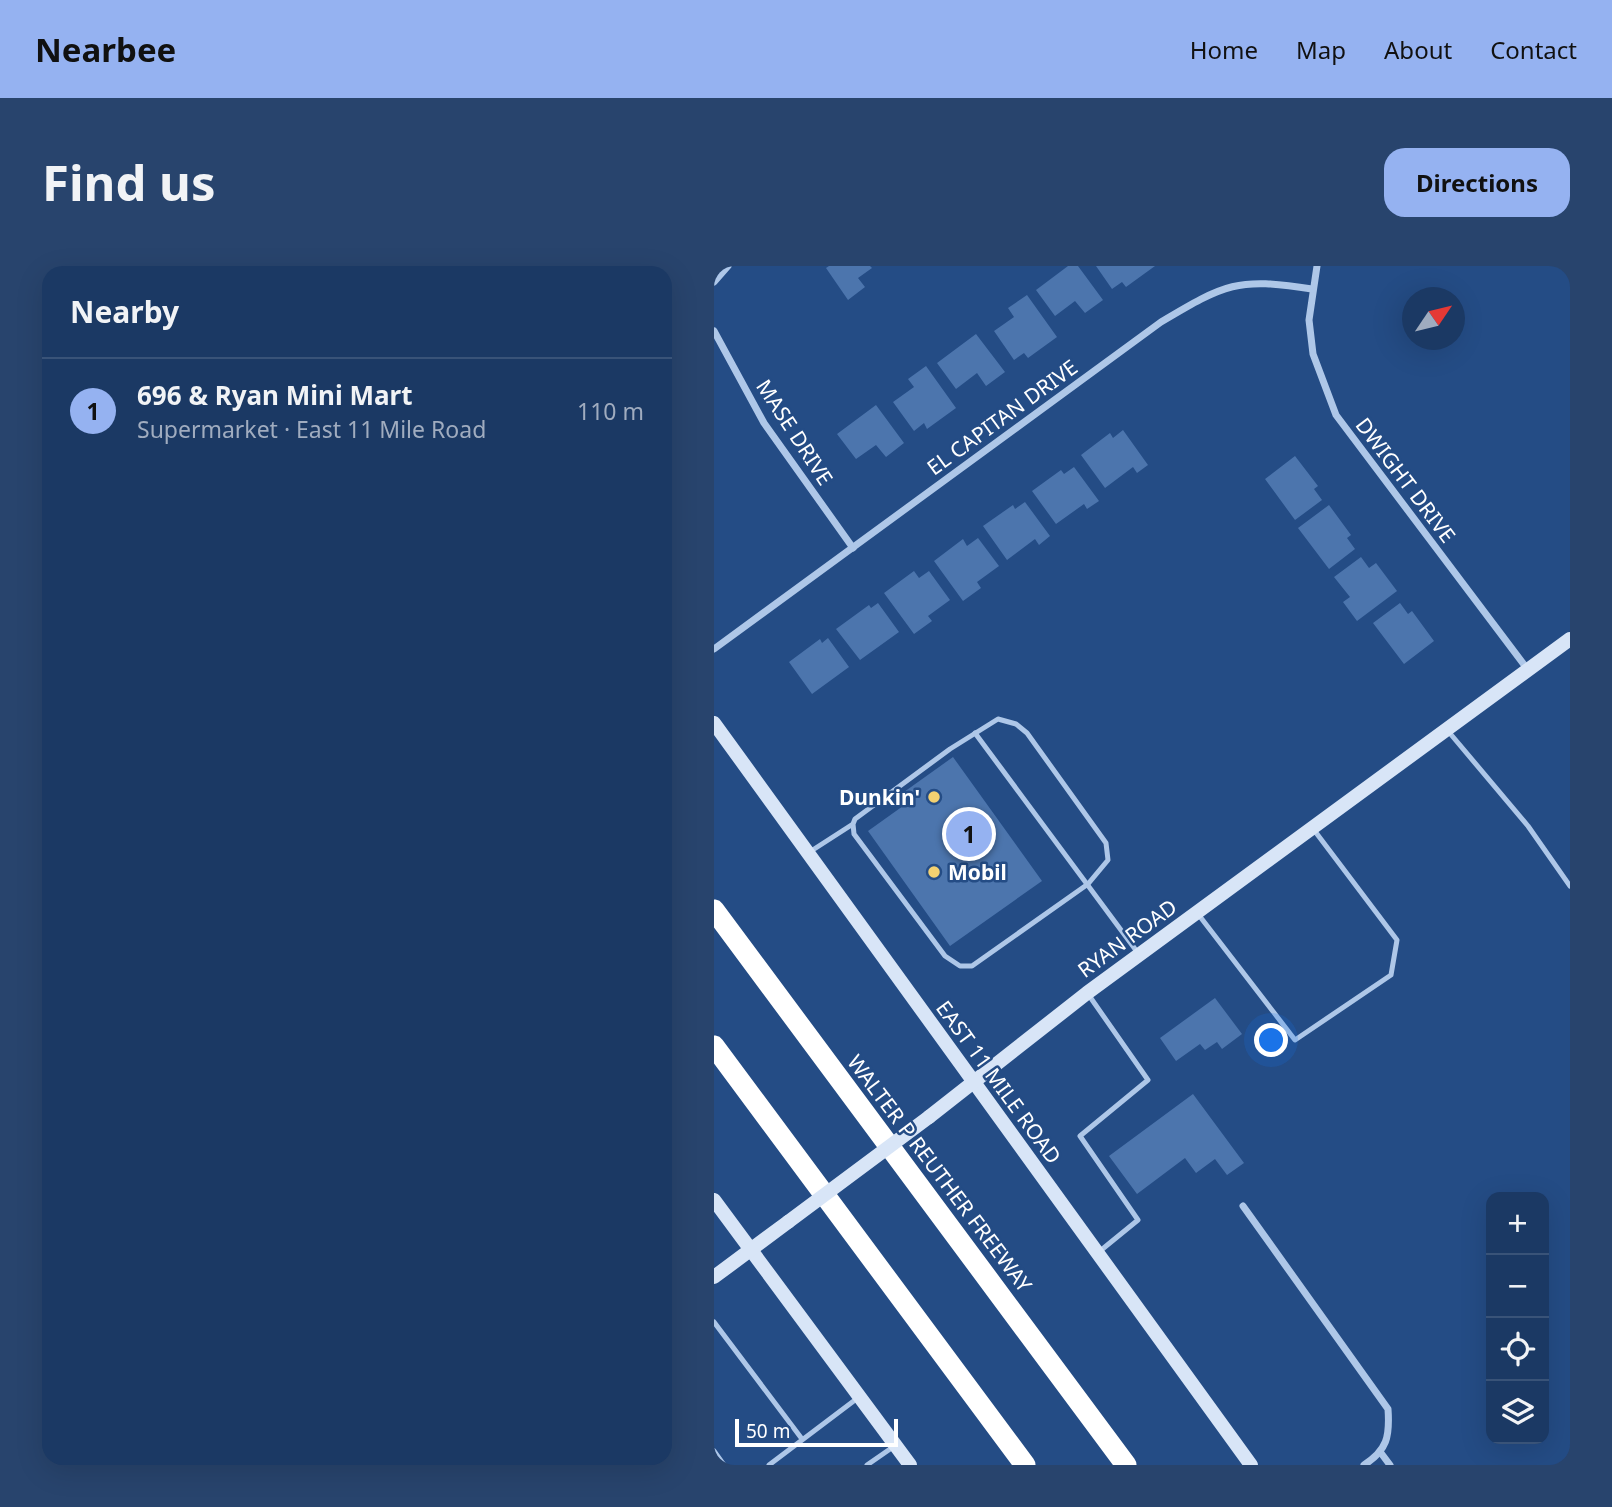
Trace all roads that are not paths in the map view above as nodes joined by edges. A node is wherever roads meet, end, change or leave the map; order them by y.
1 (727, 266) edge
2 (1317, 266) edge
3 (714, 282) edge
4 (1312, 289) junction
5 (714, 331) edge
6 (853, 548) junction
7 (1570, 639) edge
8 (714, 649) edge
9 (1528, 670) junction
10 (714, 723) edge
11 (1446, 729) junction
12 (975, 733) junction
13 (853, 824) junction
14 (1312, 827) junction
15 (808, 854) junction
16 (1088, 884) junction
17 (1570, 886) edge
18 (714, 910) edge
19 (1197, 913) junction
20 (1139, 955) junction
21 (1087, 993) junction
22 (714, 1046) edge
23 (975, 1083) junction
24 (714, 1200) edge
25 (1243, 1206) dead end
26 (751, 1250) junction
27 (1097, 1253) junction
28 (714, 1277) edge
29 (714, 1322) edge
30 (859, 1396) junction
31 (802, 1439) junction
32 (896, 1445) junction
33 (714, 1451) edge
34 (1381, 1453) junction
35 (724, 1465) edge
36 (769, 1465) edge
37 (867, 1465) edge
38 (910, 1465) edge
39 (1025, 1465) edge
40 (1126, 1465) edge
41 (1251, 1465) edge
42 (1364, 1465) edge
43 (1390, 1465) edge

1 - 3 street
2 - 4 street
4 - 6 street, EL CAPITAN DRIVE
4 - 9 street, DWIGHT DRIVE
5 - 6 street, MASE DRIVE
6 - 8 street, EL CAPITAN DRIVE
7 - 9 main road, RYAN ROAD
9 - 11 main road, RYAN ROAD
10 - 15 main road, EAST 11 MILE ROAD
11 - 14 main road, RYAN ROAD
11 - 17 lane
12 - 13 lane
12 - 16 lane
12 - 16 lane
13 - 15 lane
13 - 16 lane
14 - 19 main road, RYAN ROAD
14 - 19 lane
15 - 23 main road, EAST 11 MILE ROAD
16 - 20 lane
18 - 40 highway, WALTER P REUTHER FREEWAY
19 - 20 main road, RYAN ROAD
20 - 21 main road, RYAN ROAD
21 - 23 main road, RYAN ROAD
21 - 27 lane
22 - 39 highway
23 - 26 main road, RYAN ROAD, bridge
23 - 27 main road, EAST 11 MILE ROAD
24 - 26 main road
25 - 34 street
26 - 28 main road, RYAN ROAD
26 - 30 main road
27 - 41 main road, EAST 11 MILE ROAD
29 - 31 lane
30 - 31 lane
30 - 32 main road
31 - 36 lane
32 - 37 lane
32 - 38 main road
33 - 35 lane
34 - 42 street
34 - 43 street

